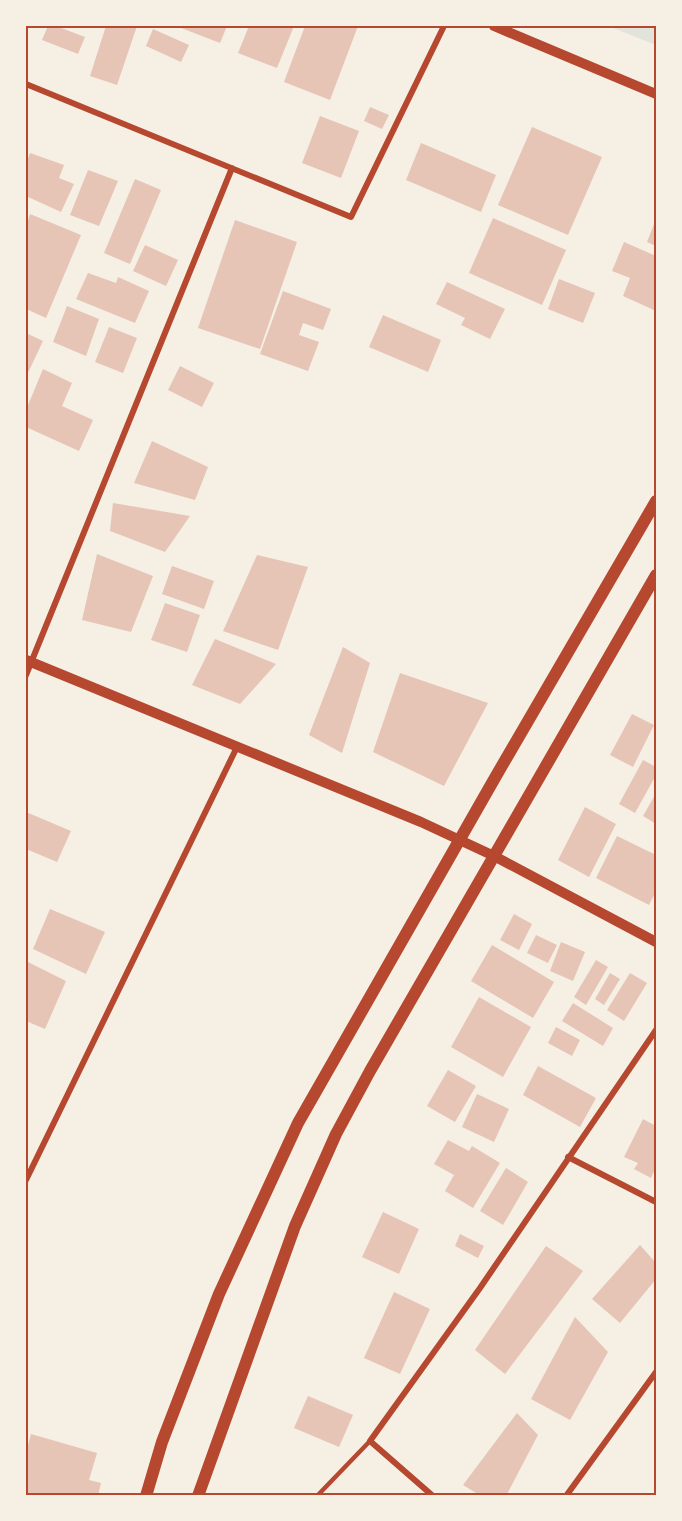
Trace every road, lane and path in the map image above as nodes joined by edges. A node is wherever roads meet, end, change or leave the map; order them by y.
1 (444, 26) edge
2 (494, 26) edge
3 (26, 86) edge
4 (657, 94) edge
5 (232, 168) junction
6 (657, 501) edge
7 (657, 575) edge
8 (28, 661) edge
9 (26, 675) edge
10 (237, 747) junction
11 (459, 841) junction
12 (494, 856) junction
13 (657, 942) edge
14 (657, 1030) edge
15 (568, 1157) junction
16 (26, 1180) edge
17 (657, 1202) edge
18 (657, 1372) edge
19 (370, 1441) junction
20 (146, 1496) edge
21 (198, 1496) edge
22 (317, 1496) edge
23 (433, 1496) edge
24 (566, 1496) edge

1 - 5 street
2 - 4 street
3 - 5 street
5 - 8 street
6 - 11 main road
7 - 12 main road
8 - 9 street
8 - 10 street
10 - 11 street
10 - 16 street
11 - 12 street
11 - 20 main road
12 - 13 street
12 - 21 main road
14 - 15 street
15 - 17 street
15 - 19 street
18 - 24 street
19 - 22 lane
19 - 23 street

